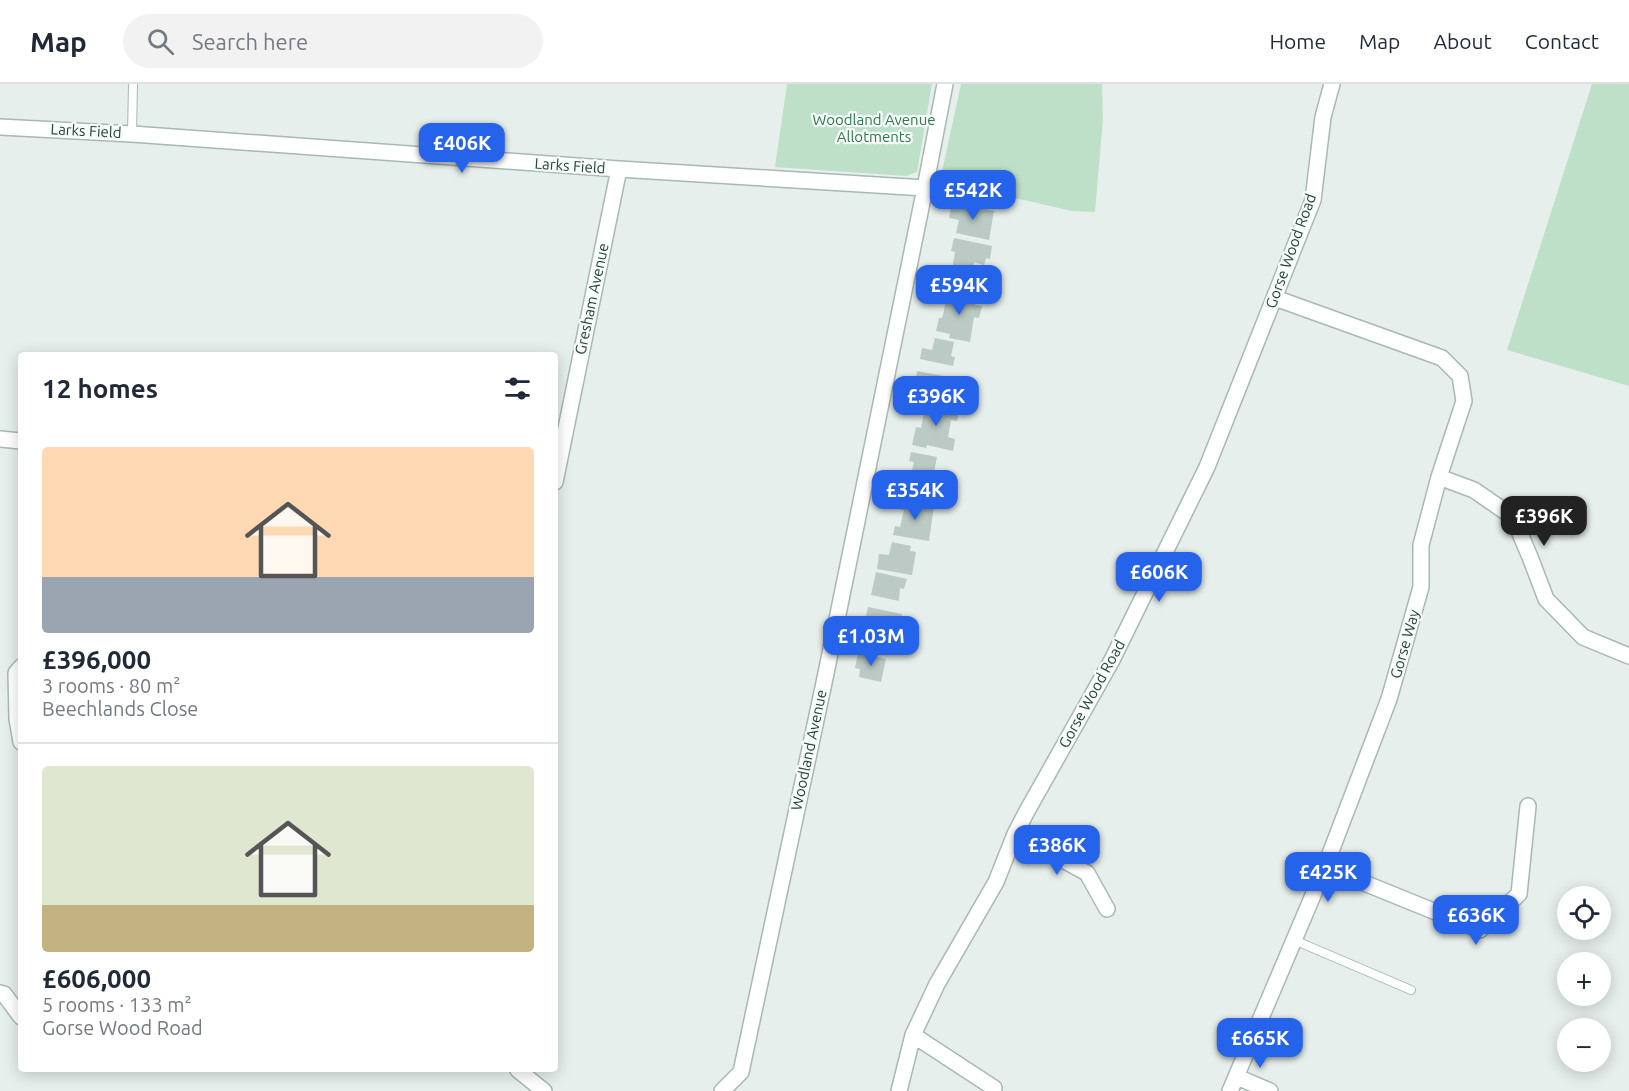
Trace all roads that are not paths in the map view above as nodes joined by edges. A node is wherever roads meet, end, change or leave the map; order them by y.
1 (133, 84) edge
2 (945, 84) edge
3 (1332, 84) edge
4 (0, 127) edge
5 (132, 134) junction
6 (619, 170) junction
7 (926, 188) junction
8 (1275, 298) junction
9 (561, 427) edge
10 (0, 439) edge
11 (18, 441) edge
12 (558, 454) edge
13 (1440, 477) junction
14 (1629, 656) edge
15 (18, 671) edge
16 (18, 724) edge
17 (1528, 806) dead end
18 (1015, 834) junction
19 (1325, 867) junction
20 (1107, 909) dead end
21 (1294, 940) junction
22 (1411, 990) dead end
23 (0, 993) edge
24 (18, 1013) edge
25 (913, 1035) junction
26 (520, 1072) edge
27 (1234, 1084) edge
28 (994, 1088) dead end
29 (544, 1091) edge
30 (722, 1091) edge
31 (899, 1091) edge
32 (1270, 1091) edge

1 - 5 lane
2 - 7 street, Woodland Avenue
3 - 8 street, Gorse Wood Road
4 - 5 street, Larks Field
5 - 6 street, Larks Field
6 - 7 street, Larks Field
6 - 9 street, Gresham Avenue
7 - 30 street, Woodland Avenue
8 - 13 street, Gorse Way
8 - 18 street, Gorse Wood Road
9 - 12 street, Gresham Avenue
10 - 11 street
13 - 14 street
13 - 19 street, Gorse Way
15 - 16 street
17 - 19 street
18 - 20 street
18 - 25 street, Gorse Wood Road
19 - 21 street, Gorse Way
21 - 22 lane
21 - 27 street, Gorse Way
23 - 24 street
25 - 28 street
25 - 31 street, Gorse Wood Road
26 - 29 street
27 - 32 street

